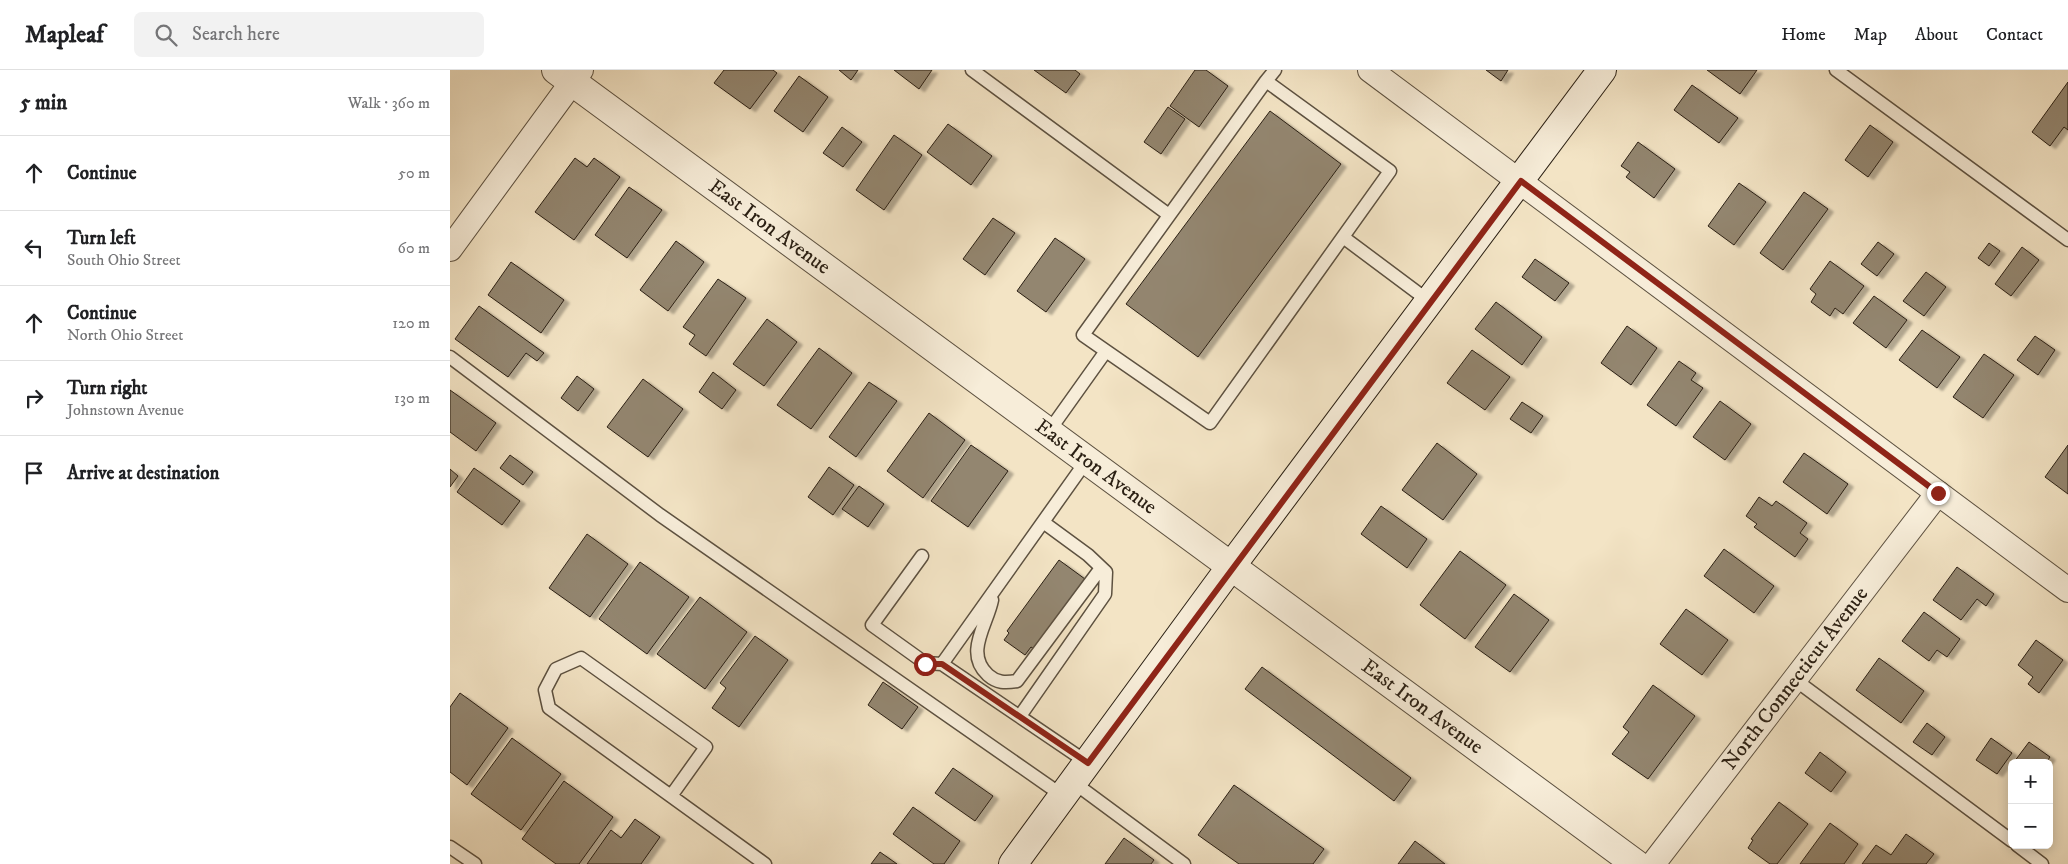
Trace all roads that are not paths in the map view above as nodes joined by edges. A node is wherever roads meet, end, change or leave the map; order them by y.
1 (972, 70) edge
2 (1275, 70) edge
3 (1370, 70) edge
4 (1602, 70) edge
5 (1836, 70) edge
6 (569, 74) edge
7 (1266, 81) junction
8 (1521, 181) junction
9 (1169, 215) junction
10 (1343, 237) junction
11 (2068, 240) edge
12 (450, 249) edge
13 (1430, 302) junction
14 (1106, 351) junction
15 (450, 357) edge
16 (1048, 431) junction
17 (1087, 460) junction
18 (1938, 493) junction
19 (1043, 522) junction
20 (922, 556) dead end
21 (1232, 566) junction
22 (1101, 568) junction
23 (994, 590) junction
24 (2068, 590) edge
25 (942, 664) junction
26 (1794, 679) junction
27 (1020, 716) junction
28 (1075, 780) junction
29 (671, 796) junction
30 (2008, 838) edge
31 (450, 847) edge
32 (2022, 849) edge
33 (475, 864) edge
34 (765, 864) edge
35 (1013, 864) edge
36 (1184, 864) edge
37 (1636, 864) edge
38 (1653, 864) edge
39 (2042, 864) edge

1 - 9 lane
2 - 7 lane
3 - 8 street
4 - 8 street
5 - 11 lane
6 - 12 street
6 - 16 street, East Iron Avenue
7 - 9 lane
7 - 10 lane
8 - 13 street
8 - 18 street
9 - 14 lane
10 - 13 lane
10 - 14 lane
13 - 21 street
14 - 16 lane
15 - 28 lane
16 - 17 street, East Iron Avenue
17 - 19 lane
17 - 21 street, East Iron Avenue
18 - 24 street
18 - 26 street, North Connecticut Avenue
19 - 22 lane
19 - 23 lane
20 - 25 lane
21 - 28 street
21 - 37 street, East Iron Avenue
22 - 23 lane
22 - 27 lane
23 - 25 lane
25 - 27 lane
26 - 30 lane
26 - 38 street, North Connecticut Avenue
27 - 28 lane
28 - 35 street
28 - 36 lane
29 - 29 lane
29 - 34 lane
31 - 33 lane
32 - 39 lane

